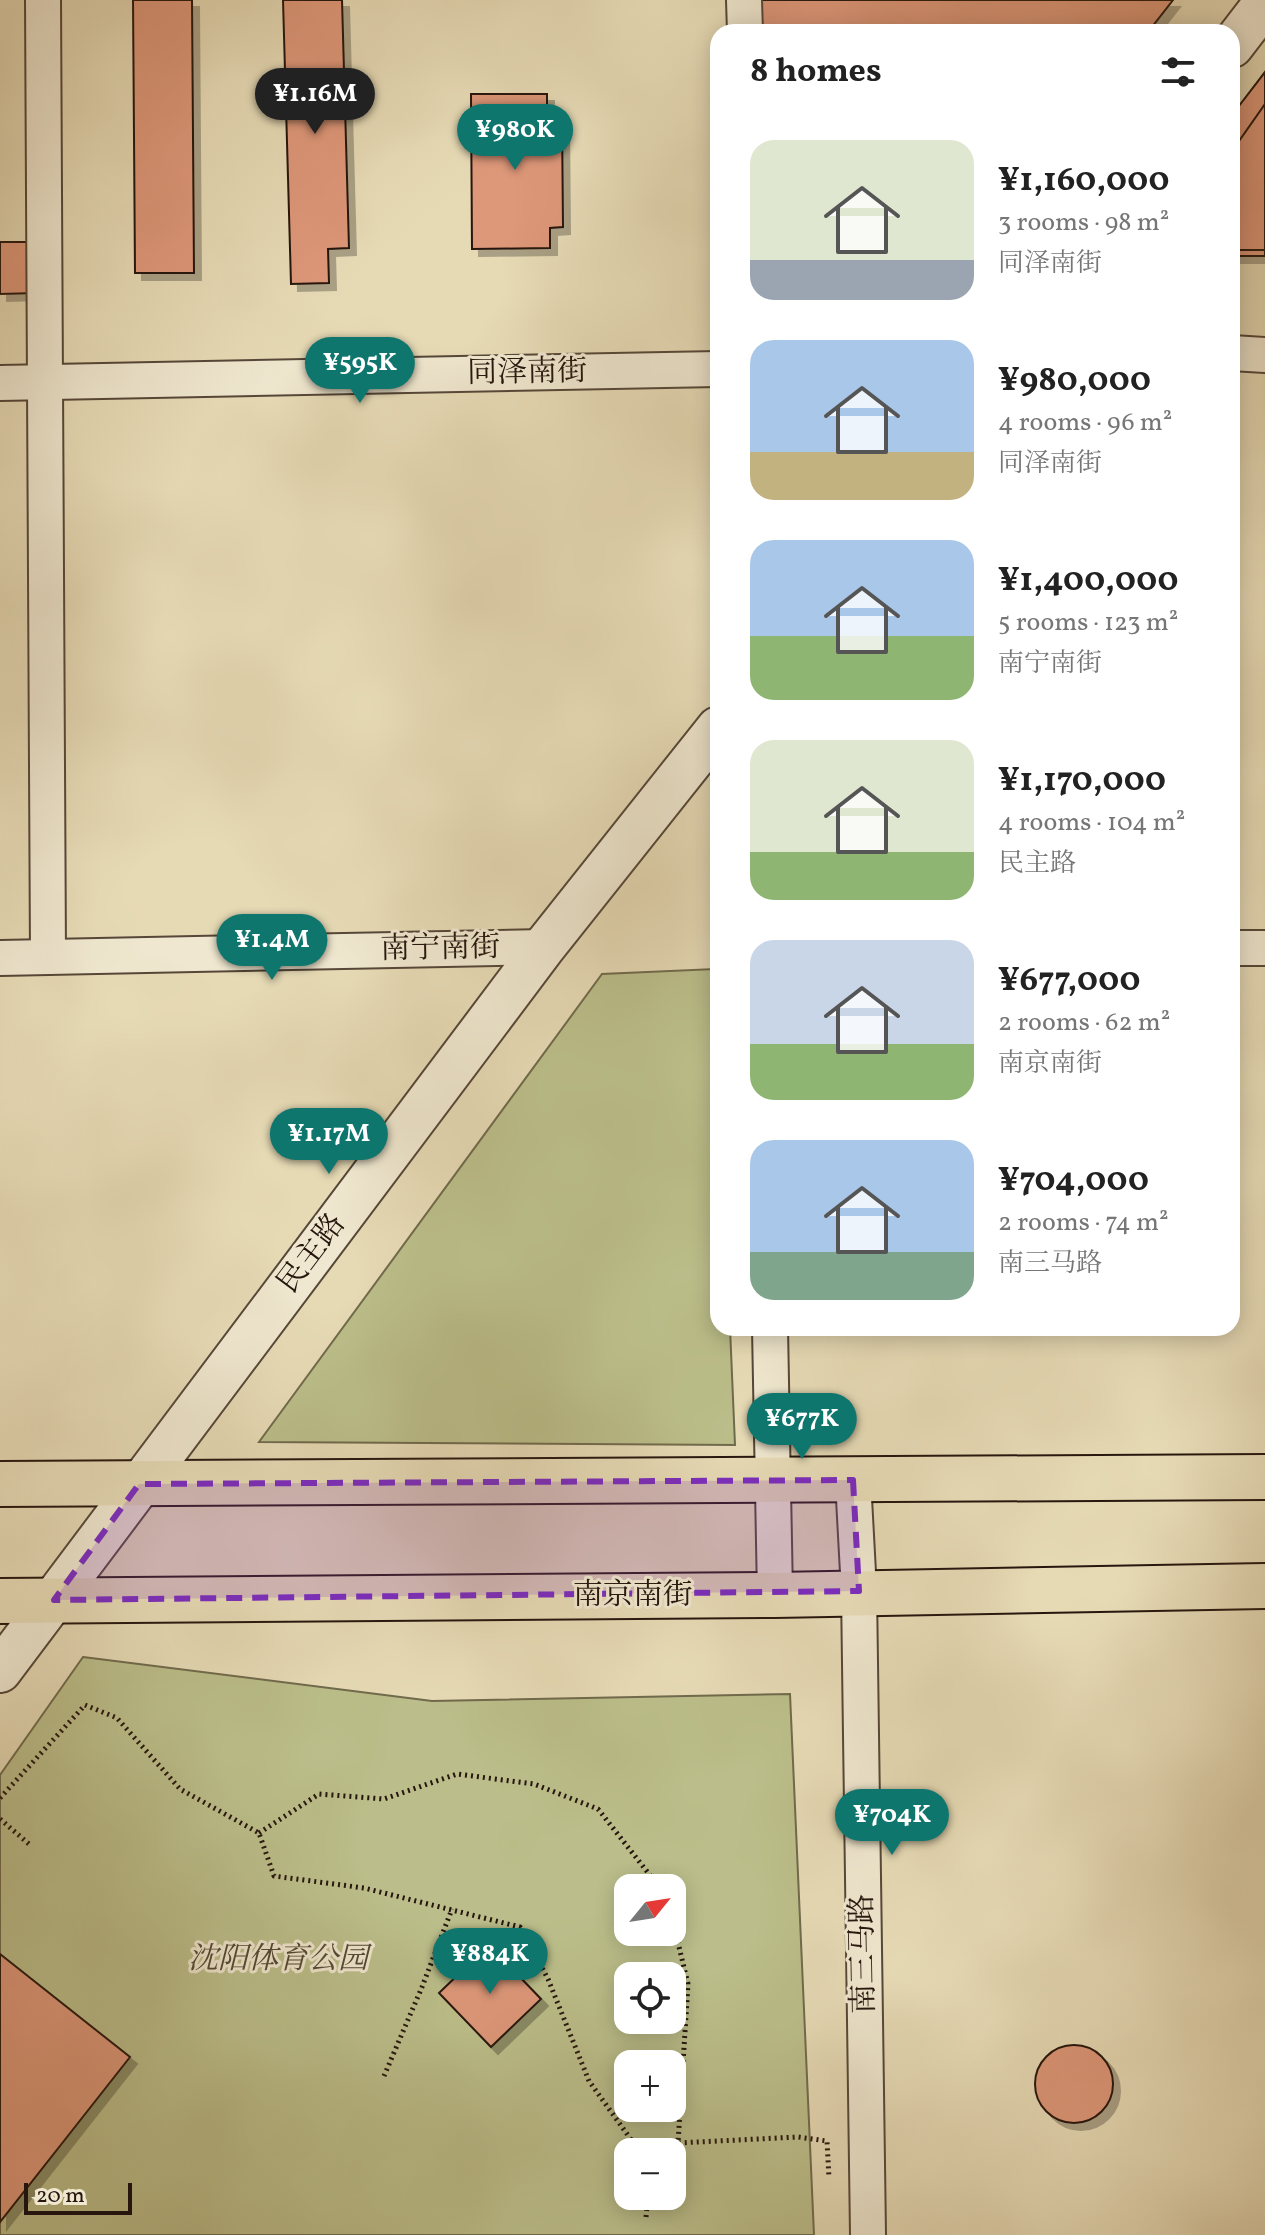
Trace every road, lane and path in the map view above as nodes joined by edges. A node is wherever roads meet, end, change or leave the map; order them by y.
1 (43, 0) edge
2 (744, 0) edge
3 (1265, 3) edge
4 (745, 24) edge
5 (1240, 36) edge
6 (1240, 353) edge
7 (1265, 355) edge
8 (710, 369) edge
9 (45, 382) junction
10 (0, 383) edge
11 (710, 738) edge
12 (544, 947) junction
13 (1240, 948) edge
14 (1265, 948) edge
15 (48, 957) junction
16 (0, 958) edge
17 (770, 1336) edge
18 (1265, 1477) edge
19 (853, 1480) junction
20 (773, 1481) junction
21 (0, 1484) edge
22 (139, 1484) junction
23 (1265, 1586) edge
24 (859, 1591) junction
25 (775, 1595) junction
26 (54, 1600) junction
27 (0, 1601) edge
28 (0, 1671) edge
29 (0, 1798) edge
30 (0, 1819) edge
31 (259, 1833) junction
32 (29, 1844) dead end
33 (649, 1874) edge
34 (452, 1909) junction
35 (679, 1946) edge
36 (384, 2076) dead end
37 (630, 2138) edge
38 (829, 2188) dead end
39 (647, 2210) edge
40 (646, 2217) dead end
41 (868, 2235) edge

1 - 9 street
2 - 4 street
3 - 5 street
6 - 7 street
8 - 9 street, 同泽南街
9 - 10 street, 同泽南街
9 - 15 street
11 - 12 street, 民主路
12 - 15 street, 南宁南街
12 - 22 street, 民主路
13 - 14 street
15 - 16 street, 南宁南街
17 - 20 street
18 - 19 main road
19 - 20 main road
19 - 24 street, 南三马路
20 - 22 main road
20 - 25 street
21 - 22 main road
22 - 26 street, 民主路
23 - 24 main road, 南京南街
24 - 25 main road, 南京南街
24 - 41 street, 南三马路
25 - 26 main road, 南京南街
26 - 27 main road, 南京南街
26 - 28 street, 民主路
29 - 31 path
30 - 32 path
31 - 33 path
31 - 34 path
34 - 36 path
34 - 37 path
35 - 38 path
39 - 40 path

